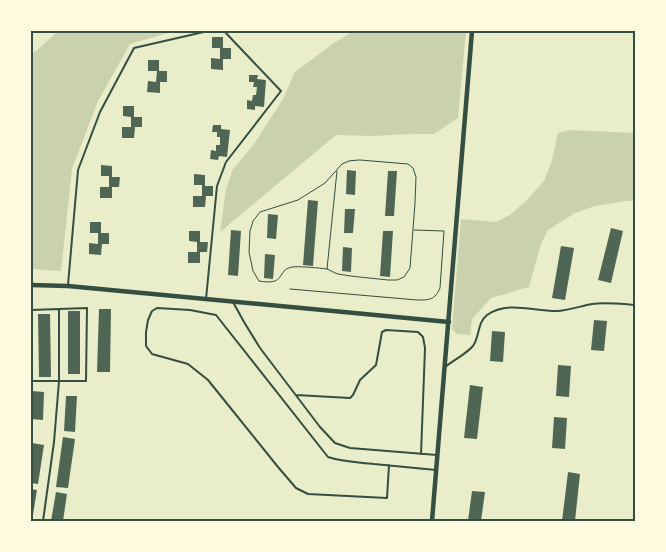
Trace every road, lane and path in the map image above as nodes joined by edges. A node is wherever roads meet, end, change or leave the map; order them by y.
1 (208, 31) edge
2 (224, 31) edge
3 (472, 31) edge
4 (337, 170) junction
5 (413, 230) junction
6 (327, 269) junction
7 (31, 284) edge
8 (68, 286) junction
9 (290, 288) dead end
10 (206, 299) junction
11 (233, 302) junction
12 (635, 305) edge
13 (31, 310) edge
14 (59, 310) junction
15 (449, 322) junction
16 (445, 367) junction
17 (31, 381) edge
18 (59, 381) junction
19 (296, 395) junction
20 (420, 454) junction
21 (437, 455) junction
22 (389, 466) junction
23 (436, 470) junction
24 (43, 521) edge
25 (432, 521) edge

1 - 8 lane
2 - 10 lane
3 - 15 street
4 - 5 path
4 - 6 path
4 - 6 path
5 - 6 path
5 - 9 path
7 - 8 street
8 - 10 street
10 - 11 street
11 - 15 street
11 - 19 lane
12 - 16 lane
13 - 14 lane
14 - 18 lane
14 - 18 lane
15 - 16 street
16 - 21 street
17 - 18 lane
18 - 24 lane
19 - 20 lane
19 - 20 lane
20 - 21 lane
21 - 23 street
22 - 22 lane
22 - 23 lane
23 - 25 street

